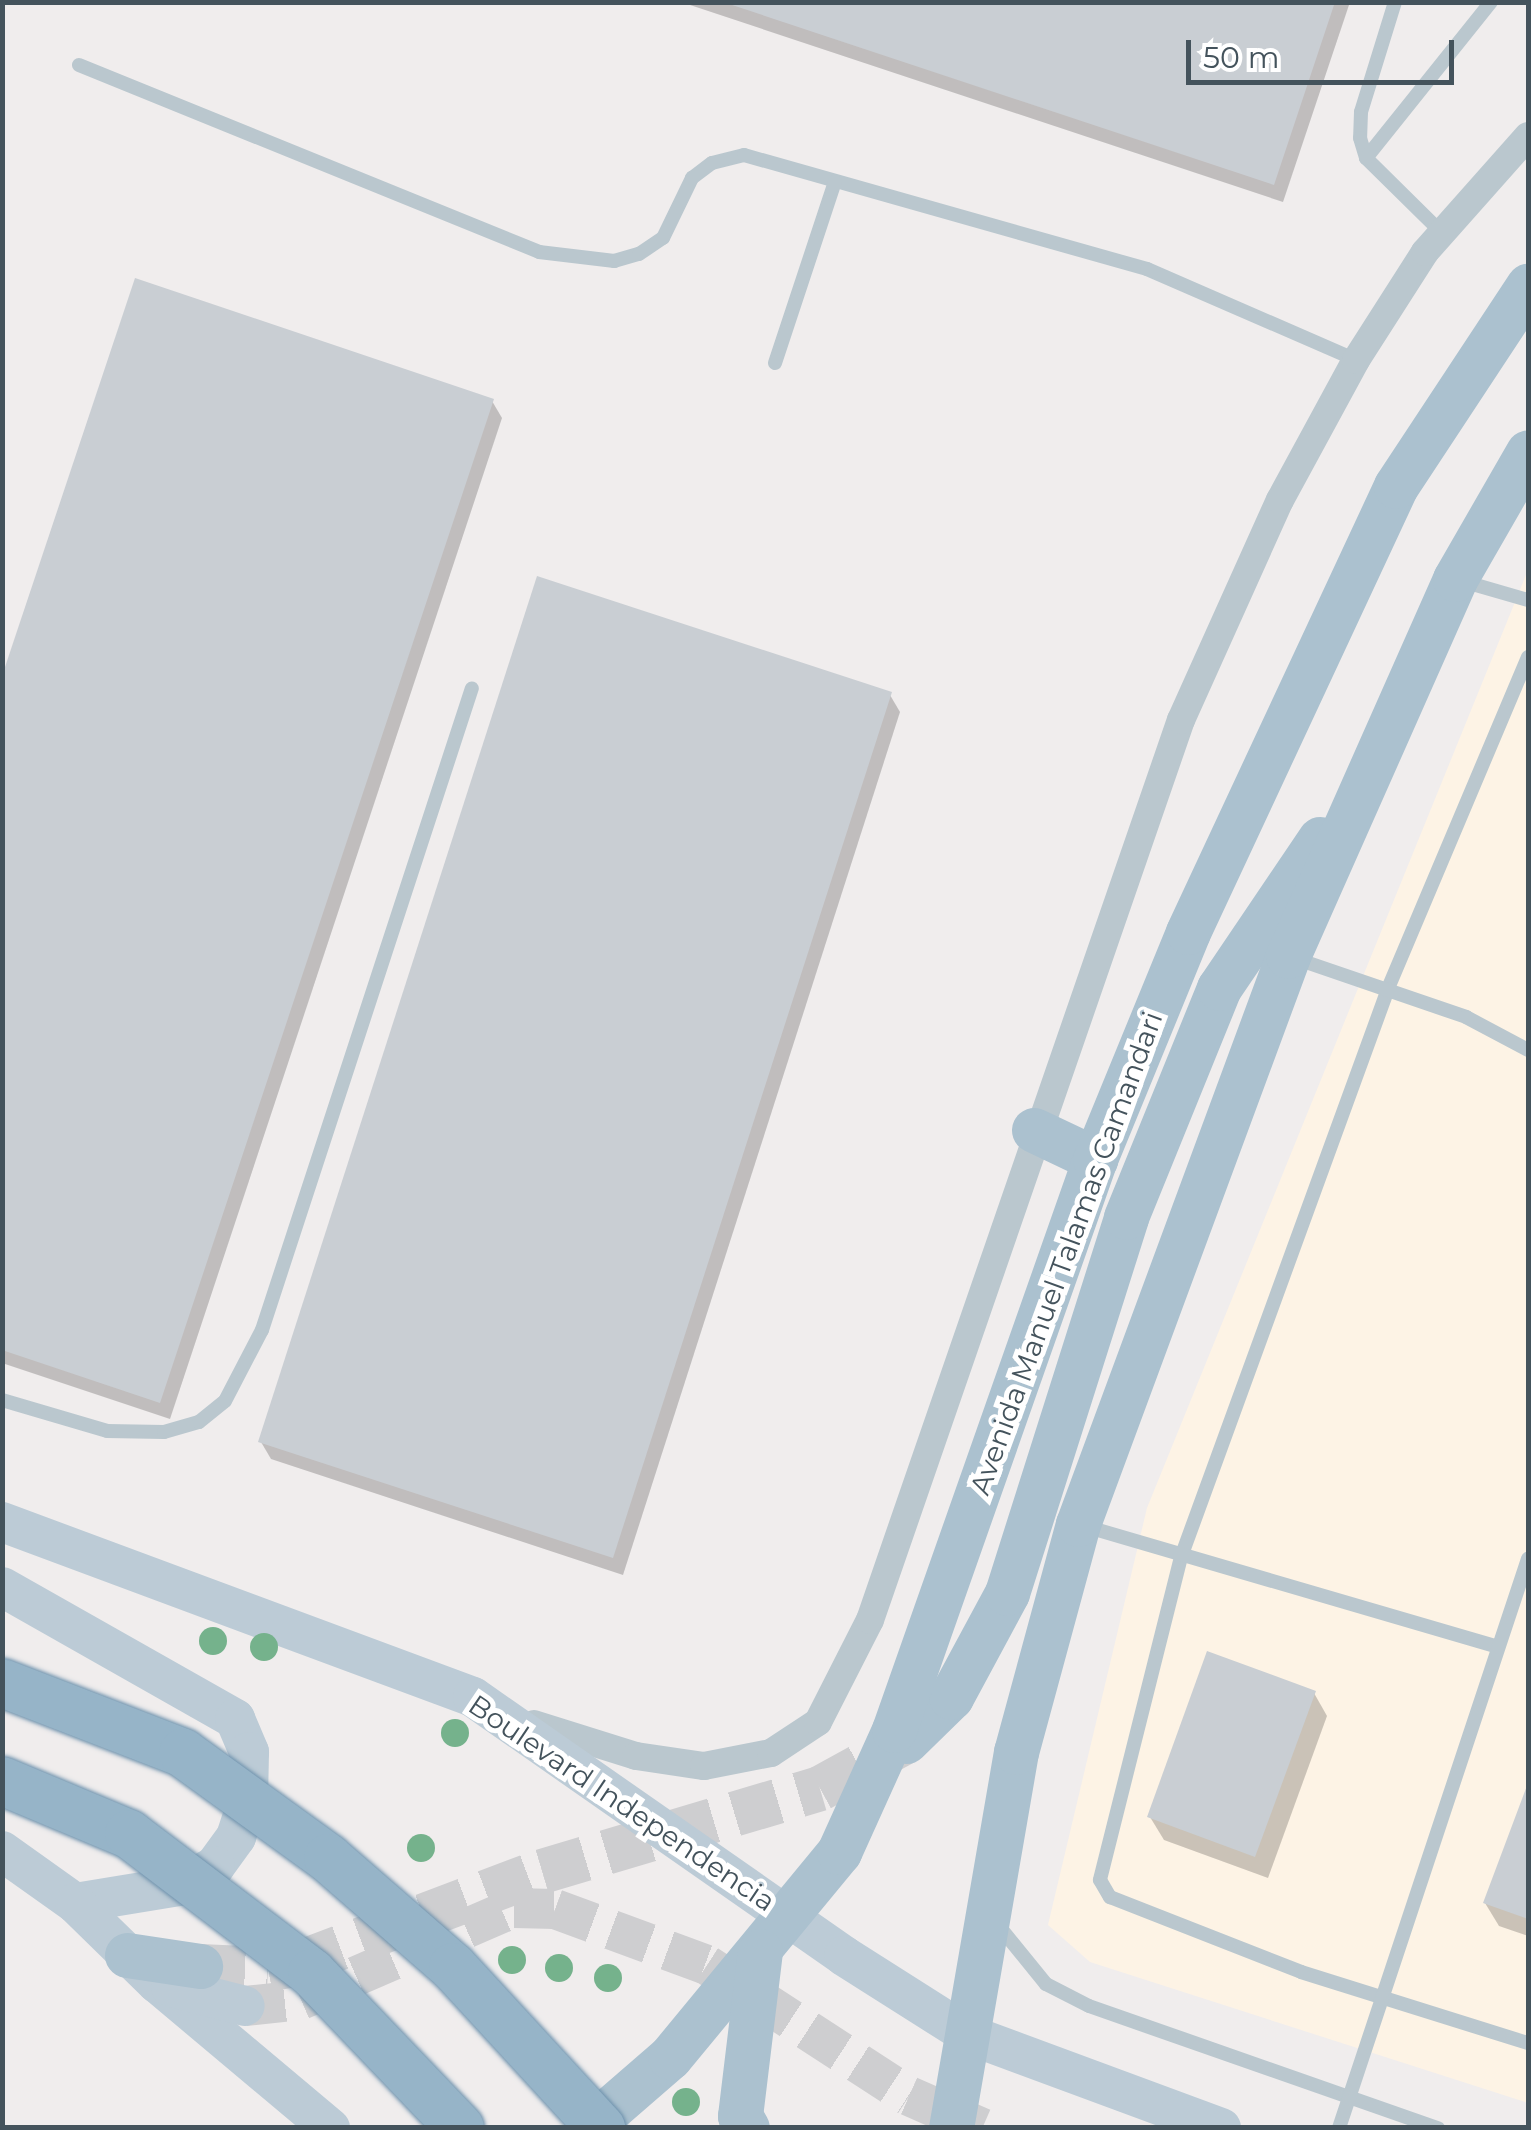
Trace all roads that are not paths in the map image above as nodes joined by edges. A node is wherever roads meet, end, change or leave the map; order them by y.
1 (1395, 2) edge
2 (1491, 2) edge
3 (80, 65) dead end
4 (1528, 136) edge
5 (1366, 158) junction
6 (835, 182) junction
7 (1442, 233) junction
8 (1528, 286) edge
9 (1356, 360) junction
10 (775, 363) dead end
11 (1528, 452) edge
12 (1514, 498) edge
13 (1455, 579) junction
14 (1528, 600) edge
15 (1528, 658) edge
16 (472, 688) dead end
17 (1370, 770) junction
18 (1288, 956) junction
19 (1388, 989) junction
20 (1528, 1050) edge
21 (1034, 1130) junction
22 (1094, 1159) junction
23 (2, 1400) edge
24 (2, 1522) edge
25 (1078, 1524) junction
26 (1181, 1557) junction
27 (1528, 1559) edge
28 (2, 1587) edge
29 (1498, 1647) junction
30 (2, 1682) edge
31 (473, 1697) junction
32 (906, 1741) tunnel mouth
33 (2, 1781) edge
34 (2, 1851) edge
35 (75, 1903) junction
36 (986, 1907) junction
37 (774, 1931) junction
38 (200, 1966) tunnel mouth
39 (142, 1969) junction
40 (1381, 1999) junction
41 (245, 2006) tunnel mouth
42 (968, 2034) junction
43 (1528, 2043) edge
44 (1347, 2097) junction
45 (330, 2128) edge
46 (460, 2128) edge
47 (588, 2128) edge
48 (601, 2128) edge
49 (747, 2128) edge
50 (951, 2128) edge
51 (1220, 2128) edge
52 (1340, 2128) edge
53 (1438, 2128) edge

1 - 5 lane
2 - 5 lane
3 - 6 lane
4 - 7 street
5 - 7 lane
6 - 9 lane
6 - 10 lane
7 - 9 street
8 - 22 main road, Avenida Manuel Talamas Camandari
9 - 21 street
11 - 12 main road
12 - 13 main road
13 - 14 lane
13 - 17 main road
15 - 19 lane
16 - 23 lane
17 - 18 main road
17 - 32 main road
18 - 19 lane
18 - 25 main road
19 - 20 lane
19 - 26 lane
21 - 22 main road
21 - 31 street
22 - 37 main road, Avenida Manuel Talamas Camandari
24 - 31 main road, Boulevard Independencia
25 - 26 lane
25 - 36 main road
26 - 29 lane
26 - 40 lane
27 - 29 lane
28 - 35 main road
29 - 40 lane
30 - 48 highway, bridge
31 - 37 main road, Boulevard Independencia
33 - 46 highway, bridge
34 - 35 main road
35 - 39 main road
36 - 42 main road
36 - 44 lane
37 - 42 main road, Boulevard Independencia
37 - 47 main road, Avenida Manuel Talamas Camandari
37 - 49 main road
38 - 39 main road
39 - 41 main road
39 - 45 main road
40 - 43 lane
40 - 44 lane
42 - 50 main road
42 - 51 main road, Boulevard Independencia
44 - 52 lane
44 - 53 lane

